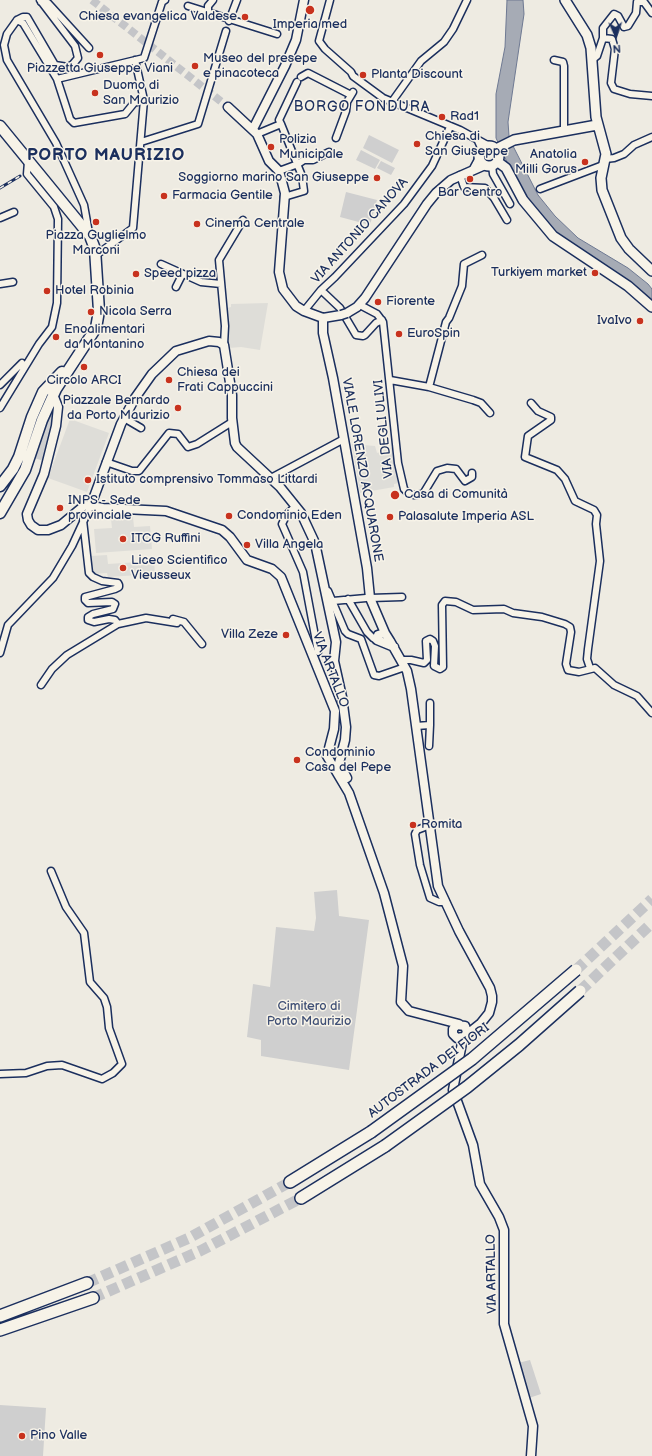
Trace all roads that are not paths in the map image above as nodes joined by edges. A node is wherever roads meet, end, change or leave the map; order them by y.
1 (213, 0) edge
2 (237, 0) edge
3 (304, 0) edge
4 (330, 0) edge
5 (467, 0) edge
6 (566, 0) edge
7 (41, 1) edge
8 (164, 1) edge
9 (188, 6) dead end
10 (208, 11) junction
11 (652, 13) edge
12 (230, 20) junction
13 (20, 22) junction
14 (226, 31) dead end
15 (277, 34) dead end
16 (603, 38) junction
17 (89, 48) dead end
18 (136, 60) junction
19 (554, 60) dead end
20 (592, 60) junction
21 (57, 79) junction
22 (652, 96) edge
23 (144, 100) junction
24 (391, 103) junction
25 (228, 107) tunnel mouth
26 (281, 124) junction
27 (597, 125) junction
28 (0, 126) edge
29 (450, 127) junction
30 (564, 130) junction
31 (255, 131) junction
32 (652, 137) edge
33 (336, 138) dead end
34 (141, 142) junction
35 (329, 152) dead end
36 (490, 155) junction
37 (28, 162) junction
38 (604, 162) junction
39 (298, 164) junction
40 (279, 171) junction
41 (460, 175) junction
42 (540, 189) dead end
43 (284, 197) junction
44 (510, 204) dead end
45 (14, 212) dead end
46 (0, 218) edge
47 (243, 220) dead end
48 (507, 220) dead end
49 (90, 236) junction
50 (482, 255) dead end
51 (95, 256) junction
52 (161, 264) dead end
53 (652, 271) edge
54 (182, 275) junction
55 (13, 282) dead end
56 (0, 284) edge
57 (222, 284) junction
58 (176, 287) dead end
59 (321, 290) junction
60 (360, 305) junction
61 (652, 307) edge
62 (304, 311) junction
63 (323, 318) junction
64 (382, 320) junction
65 (224, 345) junction
66 (73, 361) junction
67 (22, 363) dead end
68 (390, 380) junction
69 (0, 385) edge
70 (429, 387) junction
71 (50, 390) junction
72 (531, 403) dead end
73 (0, 408) edge
74 (490, 413) dead end
75 (124, 418) junction
76 (232, 422) junction
77 (141, 428) dead end
78 (344, 439) junction
79 (106, 462) junction
80 (472, 473) dead end
81 (270, 478) junction
82 (0, 486) edge
83 (91, 505) junction
84 (296, 506) junction
85 (0, 513) edge
86 (83, 520) junction
87 (322, 577) junction
88 (402, 597) dead end
89 (368, 598) junction
90 (348, 599) junction
91 (333, 601) junction
92 (163, 620) junction
93 (118, 624) junction
94 (177, 624) dead end
95 (381, 635) junction
96 (202, 644) dead end
97 (318, 652) dead end
98 (0, 653) edge
99 (403, 664) junction
100 (590, 668) junction
101 (41, 685) dead end
102 (430, 703) dead end
103 (652, 713) edge
104 (430, 725) junction
105 (416, 726) junction
106 (429, 746) dead end
107 (356, 811) junction
108 (430, 825) junction
109 (51, 871) dead end
110 (446, 902) junction
111 (576, 970) tunnel mouth
112 (580, 991) tunnel mouth
113 (484, 1018) junction
114 (438, 1019) junction
115 (461, 1024) junction
116 (460, 1035) junction
117 (0, 1074) edge
118 (290, 1182) tunnel mouth
119 (301, 1198) tunnel mouth
120 (87, 1283) tunnel mouth
121 (93, 1298) tunnel mouth
122 (0, 1316) edge
123 (0, 1330) edge
124 (531, 1456) edge

1 - 10 street
2 - 12 street
3 - 31 street
4 - 24 street
5 - 24 street
6 - 20 main road
7 - 13 street
7 - 17 street
8 - 18 street
9 - 10 street
10 - 12 street
11 - 16 street
12 - 15 street
13 - 21 street
13 - 49 street
14 - 34 street
16 - 20 street
16 - 22 street
18 - 21 street
18 - 23 street
19 - 30 street
20 - 27 main road
21 - 23 street
23 - 34 street
24 - 29 street
25 - 31 street
26 - 31 street
26 - 33 street
26 - 39 street
27 - 30 main road
27 - 38 main road
28 - 37 main road
29 - 36 street
29 - 59 street, VIA ANTONIO CANOVA
30 - 36 main road
31 - 40 street
32 - 38 street
34 - 51 street
35 - 39 street
36 - 41 street
36 - 44 street
36 - 61 main road
37 - 49 main road
37 - 73 street
38 - 42 street
38 - 53 main road
39 - 40 street
39 - 43 street
40 - 43 street
41 - 48 street
41 - 60 street
43 - 62 street
45 - 46 street
47 - 57 street
49 - 51 main road
50 - 70 street
51 - 66 main road
52 - 54 street
54 - 57 street
54 - 58 street
55 - 56 street
57 - 65 street
59 - 62 street, VIA ANTONIO CANOVA
59 - 64 street
60 - 63 street
60 - 64 street
62 - 63 street
63 - 78 street, VIALE LORENZO ACQUARONE
64 - 68 street, VIA DEGLI ULIVI
65 - 75 street
65 - 76 street
66 - 71 main road
66 - 71 main road
67 - 69 street
68 - 70 street
68 - 80 street, VIA DEGLI ULIVI
70 - 74 street
71 - 82 main road
71 - 83 street
71 - 85 main road
72 - 100 street
75 - 77 street
75 - 79 street
76 - 79 street
76 - 81 street
78 - 81 street
78 - 89 street, VIALE LORENZO ACQUARONE
79 - 83 street
81 - 84 street
83 - 86 street
83 - 107 street, VIA ARTALLO
84 - 87 street
84 - 97 street
86 - 93 street
86 - 98 street
87 - 91 street
87 - 107 street
88 - 89 street
89 - 90 street
89 - 95 street, VIALE LORENZO ACQUARONE
90 - 91 street
90 - 95 street
91 - 99 street
92 - 93 street
92 - 94 street
92 - 96 street
93 - 101 street
95 - 99 street
99 - 100 street
99 - 105 street
100 - 103 street
102 - 104 street
104 - 105 street
104 - 106 street
105 - 108 street
107 - 114 street, VIA ARTALLO
108 - 110 street
108 - 110 street
109 - 117 street
110 - 113 street
111 - 118 highway, AUTOSTRADA DEI FIORI, bridge
112 - 119 highway, bridge
113 - 115 street
113 - 116 street
114 - 115 street, VIA ARTALLO
114 - 116 street, VIA ARTALLO
115 - 116 street
115 - 116 street, VIA ARTALLO
116 - 124 street, VIA ARTALLO
120 - 122 highway
121 - 123 highway

